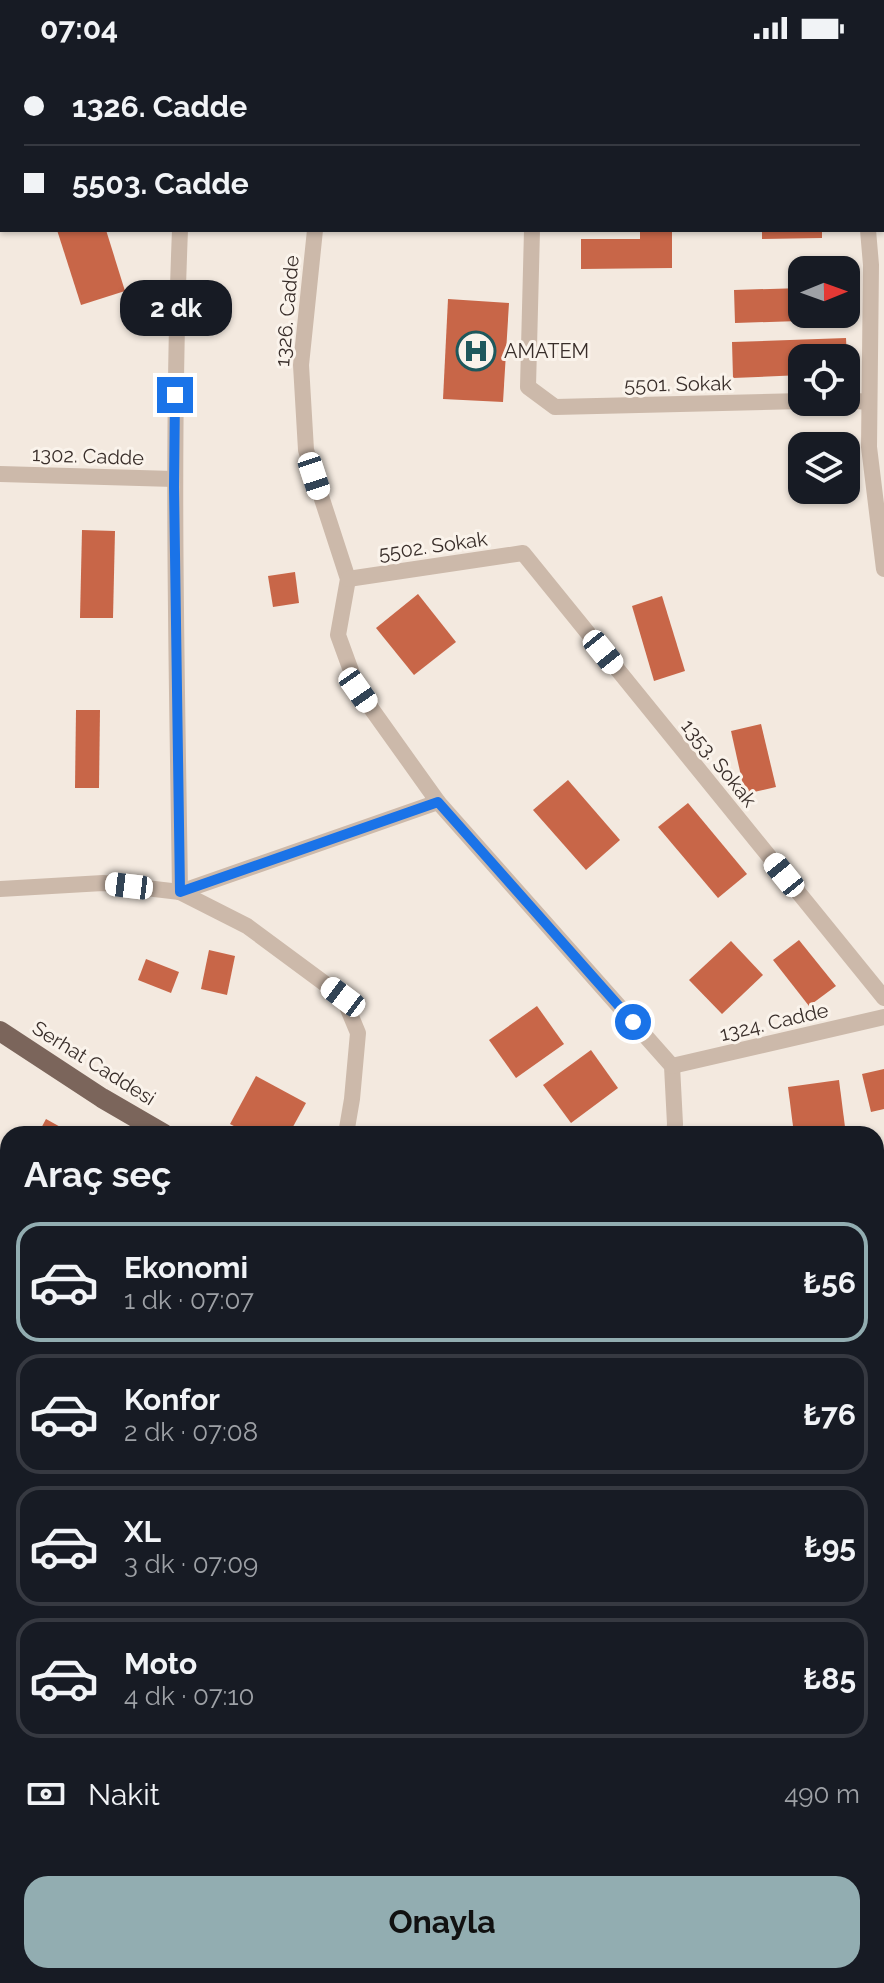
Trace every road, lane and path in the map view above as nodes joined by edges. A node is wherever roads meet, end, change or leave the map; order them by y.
1 (180, 232) edge
2 (315, 232) edge
3 (532, 232) edge
4 (868, 232) edge
5 (788, 401) edge
6 (860, 401) edge
7 (868, 402) junction
8 (0, 474) edge
9 (174, 479) junction
10 (523, 553) joint
11 (884, 569) edge
12 (348, 579) junction
13 (438, 802) junction
14 (0, 889) edge
15 (180, 892) junction
16 (884, 998) edge
17 (884, 1017) edge
18 (0, 1031) edge
19 (672, 1066) junction
20 (150, 1126) edge
21 (347, 1126) edge
22 (675, 1126) edge

1 - 9 street
2 - 12 street, 1326. Cadde
3 - 5 street, 5501. Sokak
4 - 7 street
6 - 7 street
7 - 11 street
8 - 9 street, 1302. Cadde
9 - 15 street
10 - 12 street, 5502. Sokak
10 - 16 street, 1353. Sokak
12 - 13 street, 1326. Cadde
13 - 15 street
13 - 19 street, 1326. Cadde
14 - 15 street
15 - 21 street
17 - 19 street, 1324. Cadde
18 - 20 main road, Serhat Caddesi
19 - 22 street

